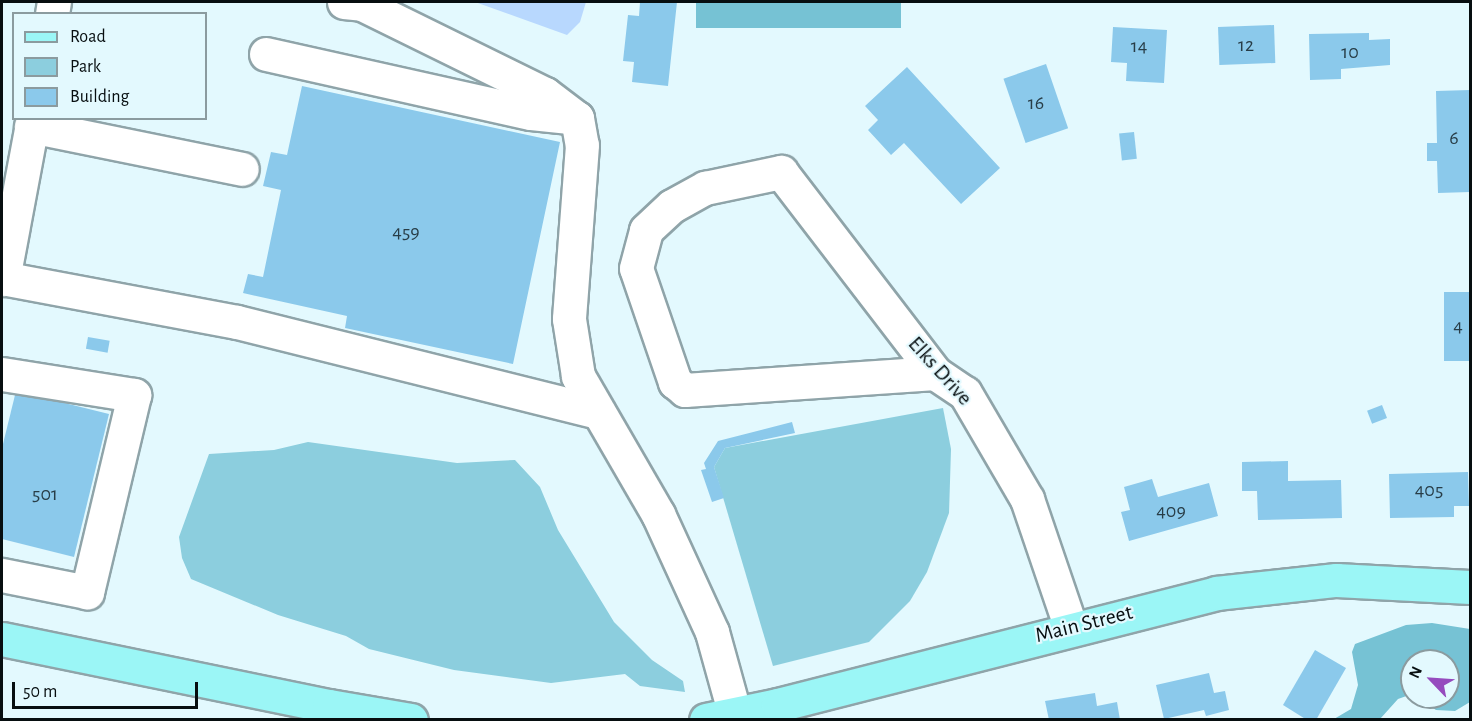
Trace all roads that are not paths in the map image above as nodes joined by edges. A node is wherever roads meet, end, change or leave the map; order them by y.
1 (344, 2) edge
2 (266, 54) dead end
3 (577, 118) junction
4 (32, 122) edge
5 (242, 169) dead end
6 (2, 278) edge
7 (935, 373) junction
8 (2, 374) edge
9 (598, 412) junction
10 (2, 575) edge
11 (1470, 587) edge
12 (1071, 628) junction
13 (2, 639) edge
14 (720, 717) edge
15 (411, 720) edge

1 - 3 street
2 - 3 street
3 - 9 street
4 - 5 street
4 - 6 street
6 - 9 street
7 - 7 street, Elks Drive
7 - 12 street, Elks Drive
8 - 10 street
9 - 14 street
11 - 12 main road, Main Street
12 - 14 main road, Main Street
13 - 15 main road

